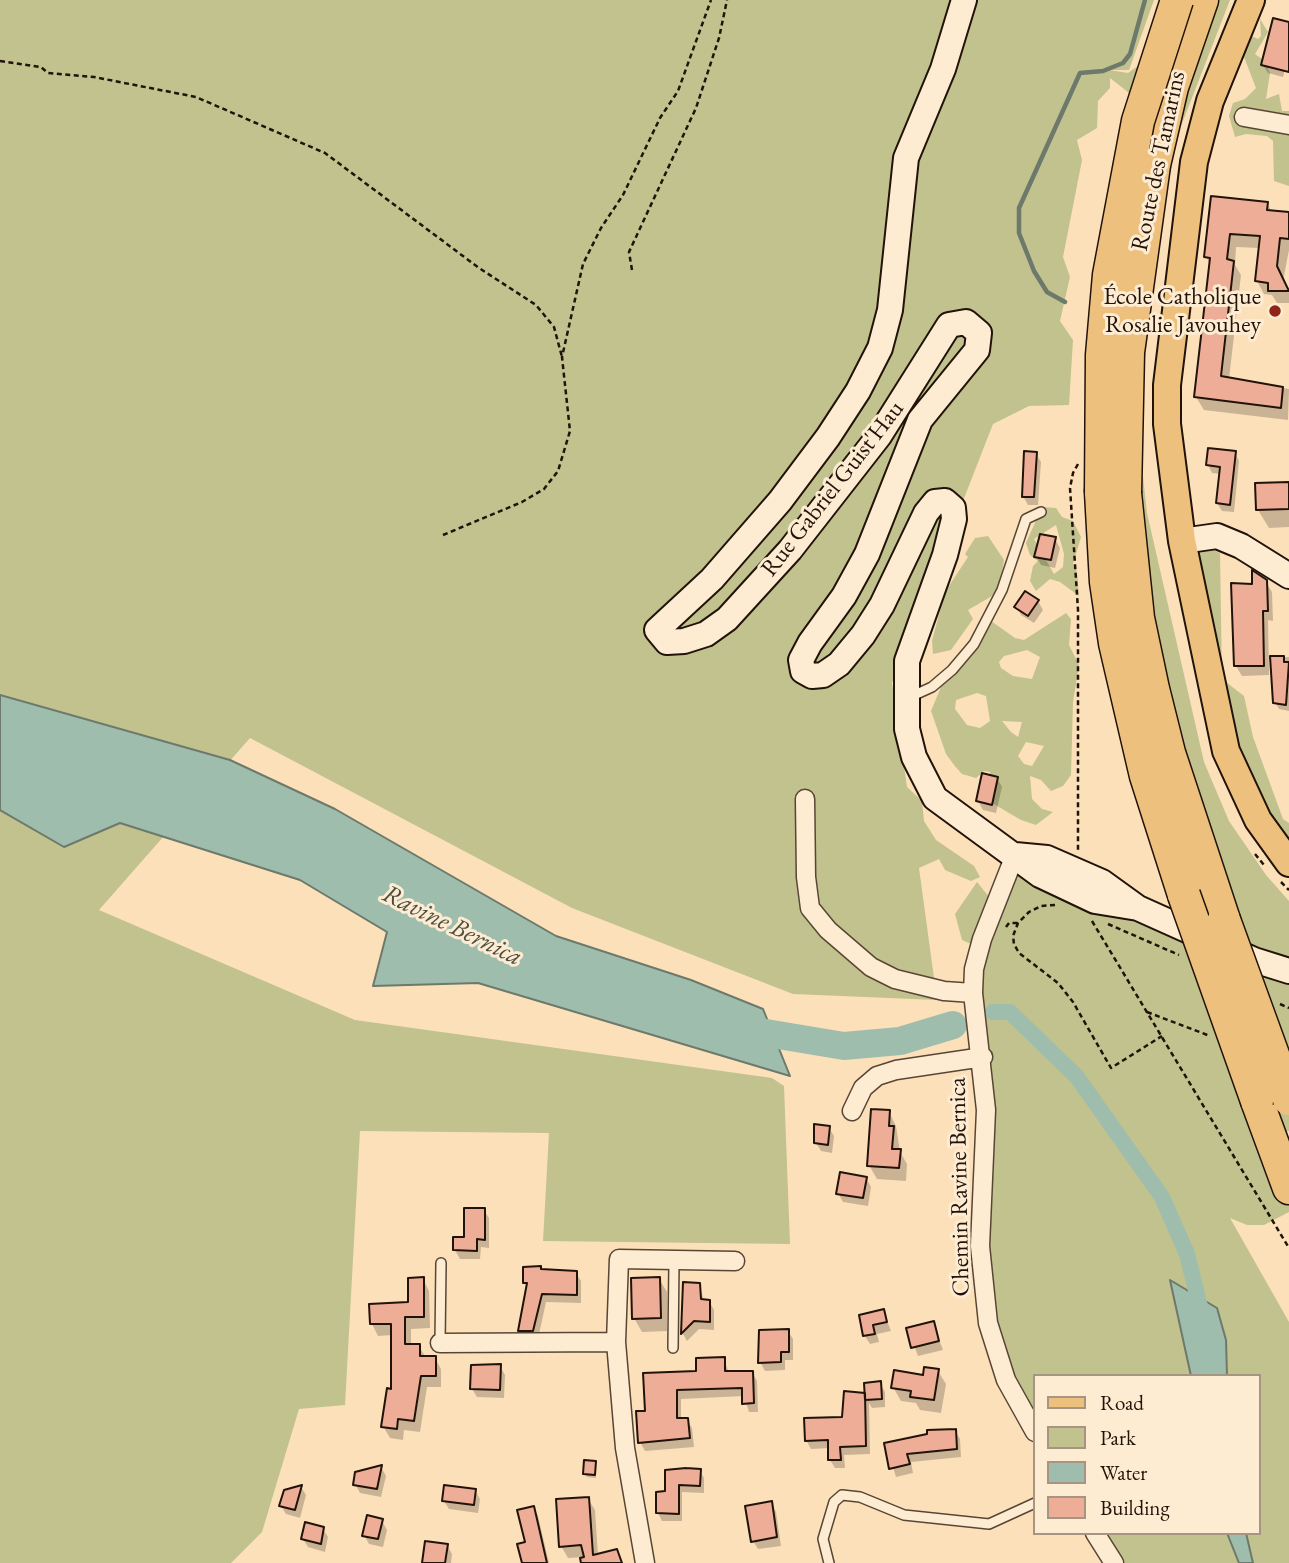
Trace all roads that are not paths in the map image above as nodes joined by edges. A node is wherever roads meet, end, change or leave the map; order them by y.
1 (964, 0) edge
2 (1177, 0) edge
3 (1202, 0) edge
4 (1251, 0) edge
5 (1244, 117) dead end
6 (1289, 125) edge
7 (1113, 492) junction
8 (1041, 512) dead end
9 (1185, 540) junction
10 (1289, 576) edge
11 (905, 698) junction
12 (805, 799) dead end
13 (1016, 855) junction
14 (1289, 863) edge
15 (1138, 908) junction
16 (1254, 960) junction
17 (1289, 971) edge
18 (1289, 984) edge
19 (974, 993) junction
20 (983, 1058) junction
21 (1289, 1099) edge
22 (852, 1111) dead end
23 (1289, 1188) edge
24 (674, 1261) junction
25 (736, 1261) dead end
26 (441, 1263) dead end
27 (616, 1342) junction
28 (440, 1343) joint
29 (673, 1348) dead end
30 (1034, 1430) edge
31 (1034, 1503) edge
32 (1096, 1535) edge
33 (645, 1563) edge
34 (828, 1563) edge
35 (1114, 1563) edge

1 - 11 main road, Rue Gabriel Guist'Hau
2 - 7 highway, Route des Tamarins, bridge
3 - 7 highway, Route des Tamarins, bridge
4 - 9 main road
5 - 6 street
7 - 21 highway, bridge
7 - 23 highway, bridge
8 - 11 lane
9 - 10 main road
9 - 14 main road
11 - 13 main road, Rue Gabriel Guist'Hau
12 - 19 street
13 - 15 main road, Rue Gabriel Guist'Hau
13 - 15 main road
13 - 19 street, Chemin Ravine Bernica
15 - 16 main road
16 - 17 main road
16 - 18 main road
19 - 20 street, Chemin Ravine Bernica
20 - 22 street
20 - 30 street, Chemin Ravine Bernica
24 - 25 street
24 - 27 street
24 - 29 lane
26 - 28 lane
27 - 28 street
27 - 33 street
31 - 34 lane
32 - 35 street

